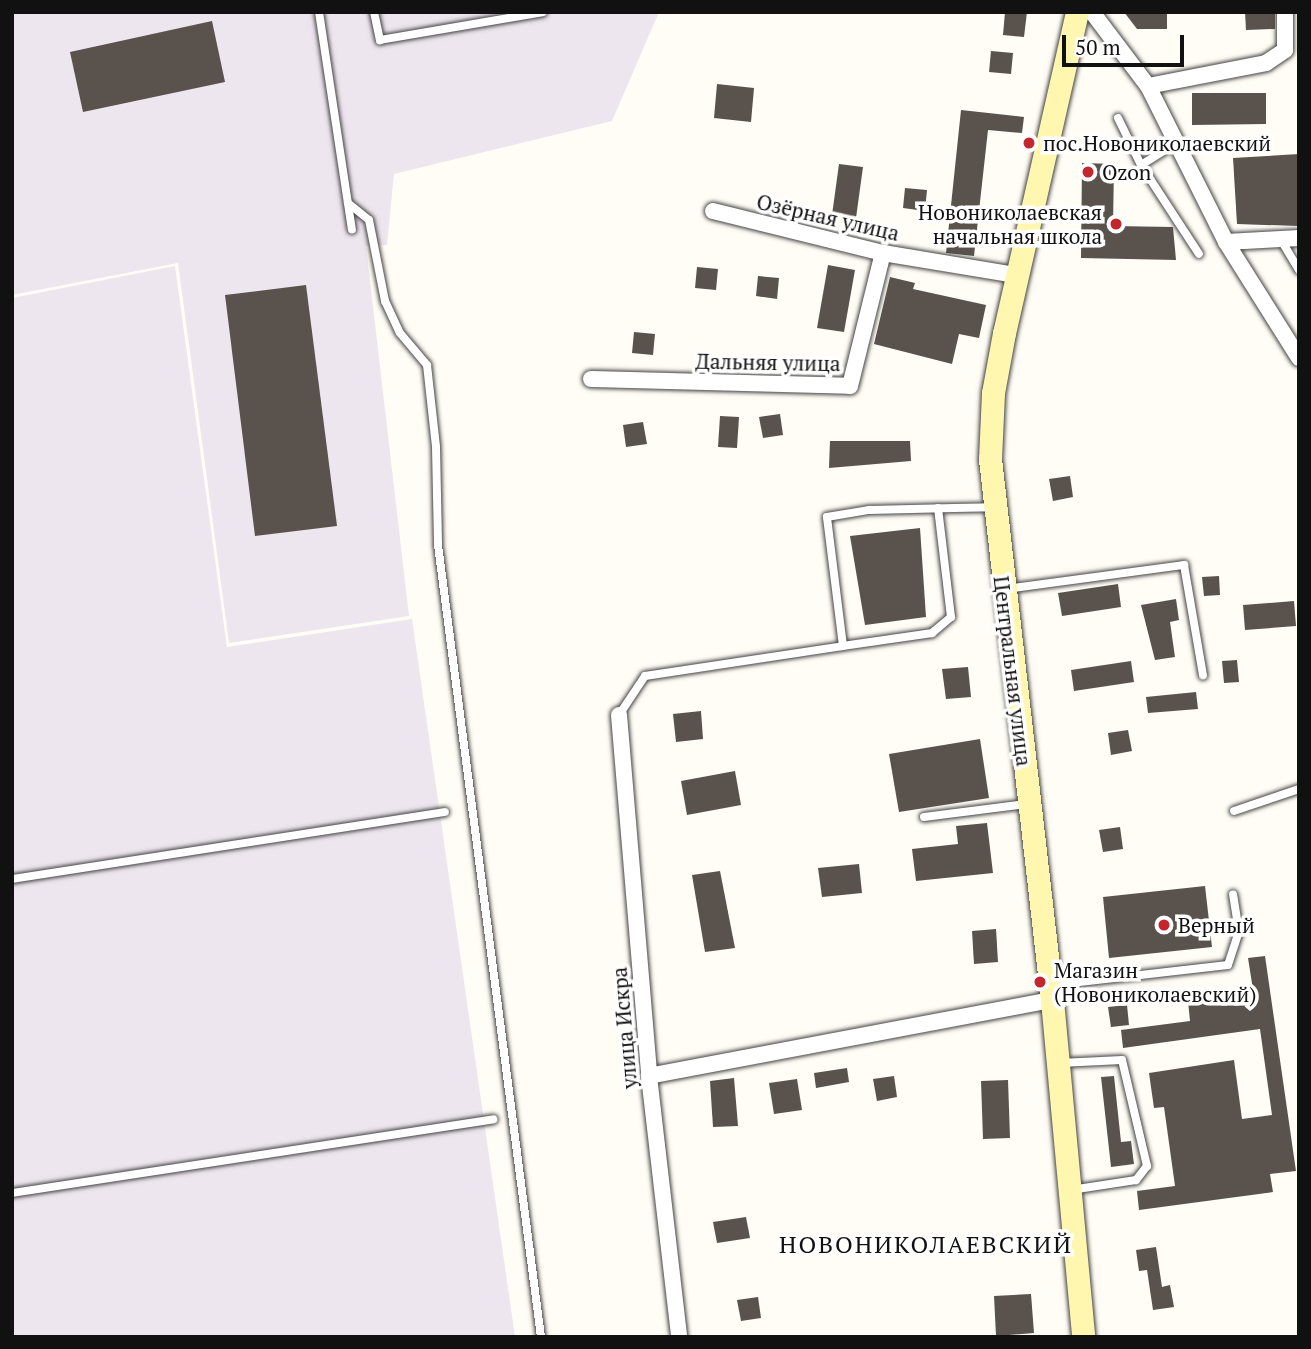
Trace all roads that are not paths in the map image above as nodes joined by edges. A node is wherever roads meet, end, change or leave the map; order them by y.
1 (319, 12) edge
2 (374, 12) edge
3 (543, 12) edge
4 (1077, 12) edge
5 (1092, 12) edge
6 (1285, 12) edge
7 (1148, 86) junction
8 (1118, 118) dead end
9 (1173, 145) junction
10 (1141, 165) junction
11 (348, 203) junction
12 (713, 211) dead end
13 (352, 230) dead end
14 (1299, 238) edge
15 (1280, 239) junction
16 (1226, 242) junction
17 (883, 253) junction
18 (1199, 254) dead end
19 (1299, 270) edge
20 (1016, 275) junction
21 (1299, 358) edge
22 (590, 379) dead end
23 (993, 507) junction
24 (938, 508) junction
25 (1003, 589) junction
26 (843, 646) junction
27 (1203, 675) dead end
28 (619, 715) joint
29 (1299, 789) edge
30 (1030, 804) junction
31 (1234, 811) dead end
32 (444, 812) dead end
33 (924, 817) dead end
34 (12, 879) edge
35 (1233, 894) dead end
36 (1051, 993) junction
37 (1058, 1064) junction
38 (649, 1076) junction
39 (493, 1119) dead end
40 (1069, 1190) junction
41 (12, 1193) edge
42 (541, 1337) edge
43 (679, 1337) edge
44 (1083, 1337) edge

1 - 11 lane
2 - 3 lane
4 - 20 main road, Центральная улица
5 - 7 street
6 - 7 street
7 - 9 street
8 - 10 lane
9 - 10 lane
9 - 16 street
10 - 18 lane
11 - 13 lane
11 - 42 lane
12 - 17 street, Озёрная улица
14 - 15 street
15 - 16 street
15 - 19 lane
16 - 21 street
17 - 20 street, Озёрная улица
17 - 22 street, Дальняя улица
20 - 23 main road, Центральная улица
23 - 24 lane
23 - 25 main road, Центральная улица
24 - 26 lane
24 - 26 lane
25 - 27 lane
25 - 30 main road, Центральная улица
26 - 28 lane
28 - 38 street, улица Искра
29 - 31 lane
30 - 33 lane
30 - 36 main road, Центральная улица
32 - 34 lane
35 - 36 lane
36 - 37 main road, Центральная улица
36 - 38 street
37 - 40 main road, Центральная улица
37 - 40 lane
38 - 43 street, улица Искра
39 - 41 lane
40 - 44 main road, Центральная улица

